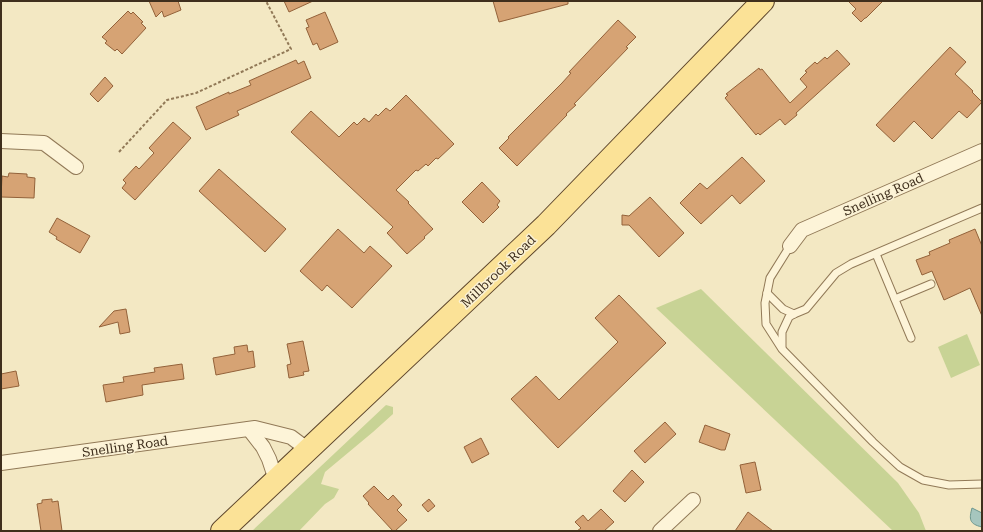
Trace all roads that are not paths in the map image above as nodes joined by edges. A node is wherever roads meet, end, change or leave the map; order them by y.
1 (763, 1) edge
2 (1, 141) edge
3 (982, 151) edge
4 (76, 167) dead end
5 (982, 208) edge
6 (790, 246) joint
7 (876, 254) junction
8 (931, 284) dead end
9 (767, 293) junction
10 (895, 298) junction
11 (794, 314) junction
12 (912, 338) dead end
13 (782, 349) junction
14 (250, 429) junction
15 (307, 450) junction
16 (1, 463) edge
17 (276, 480) junction
18 (982, 484) edge
19 (692, 500) dead end
20 (222, 531) edge
21 (660, 531) edge

1 - 15 main road, Millbrook Road
2 - 4 street
3 - 6 street, Snelling Road
5 - 7 lane
6 - 9 lane
7 - 10 lane
7 - 11 lane
8 - 10 lane
9 - 11 lane
9 - 13 lane
10 - 12 lane
11 - 13 lane
13 - 18 lane
14 - 15 street, Snelling Road
14 - 16 street, Snelling Road
14 - 17 street
15 - 17 main road, Millbrook Road
17 - 20 main road, Millbrook Road
19 - 21 street

